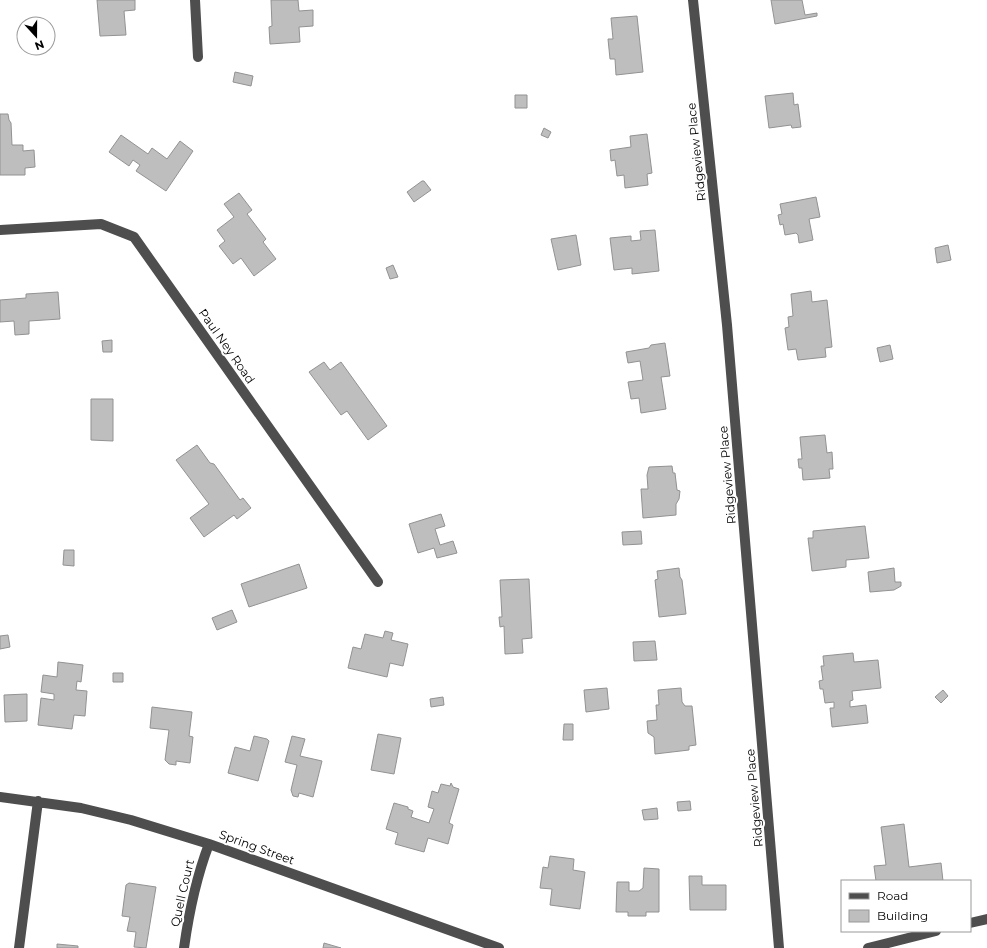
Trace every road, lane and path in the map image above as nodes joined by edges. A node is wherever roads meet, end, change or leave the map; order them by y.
1 (195, 0) edge
2 (694, 0) edge
3 (198, 57) dead end
4 (0, 230) edge
5 (378, 582) dead end
6 (0, 797) edge
7 (38, 801) junction
8 (208, 844) junction
9 (987, 919) edge
10 (971, 923) edge
11 (932, 932) edge
12 (19, 948) edge
13 (184, 948) edge
14 (499, 948) edge
15 (779, 948) edge
16 (868, 948) edge

1 - 3 street
2 - 15 street, Ridgeview Place
4 - 5 street, Paul Ney Road
6 - 7 street, Spring Street
7 - 8 street, Spring Street
7 - 12 street
8 - 13 street, Quell Court
8 - 14 street, Spring Street
9 - 10 street
11 - 16 street

